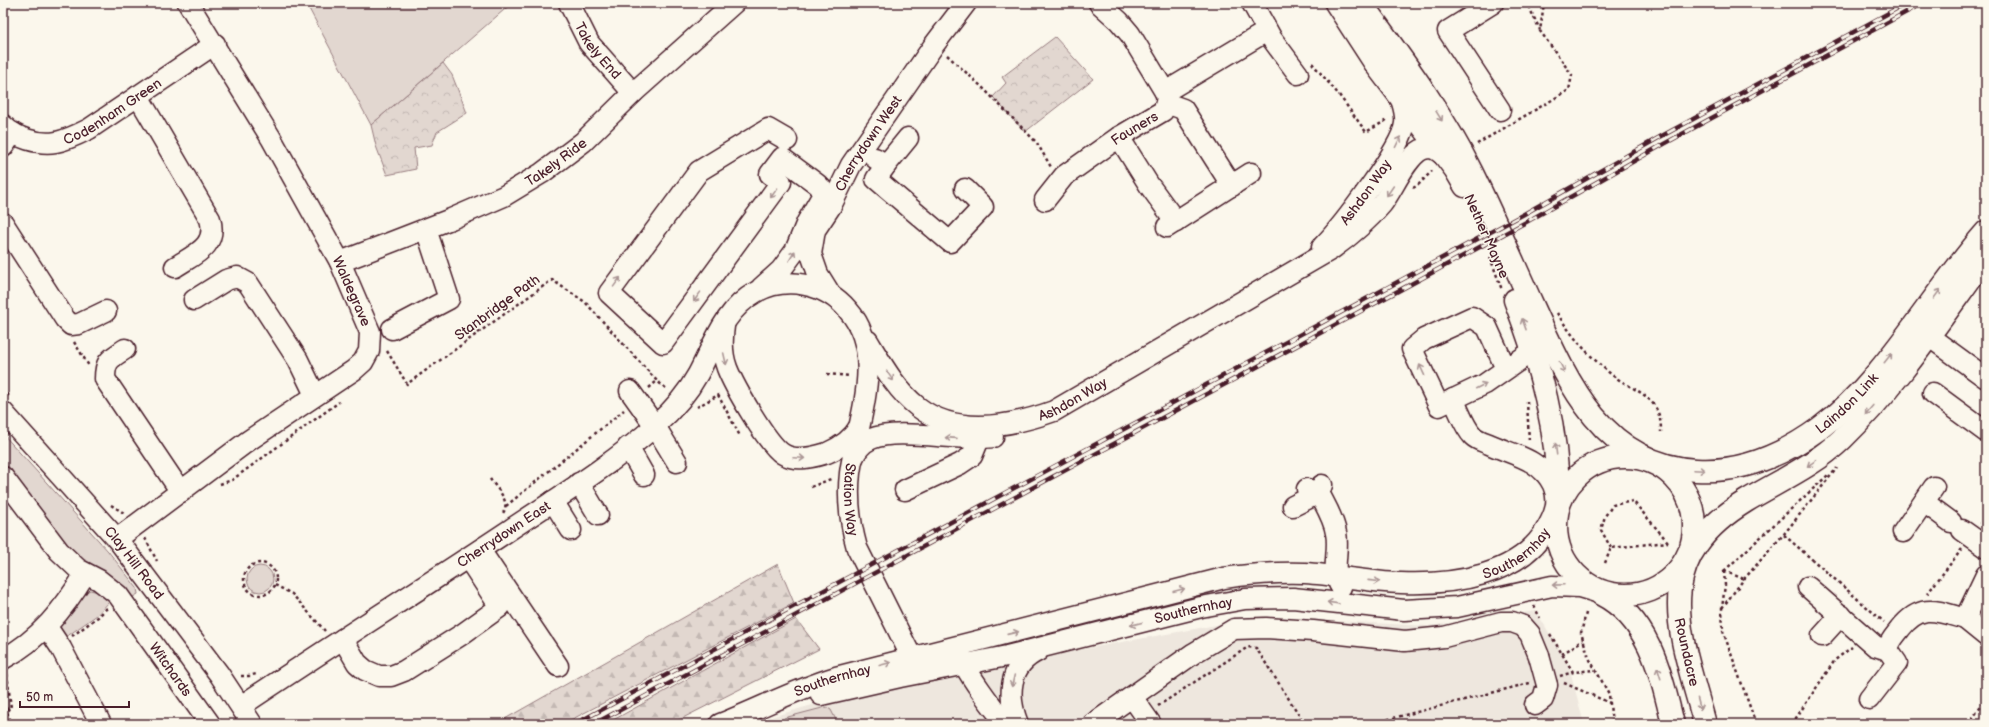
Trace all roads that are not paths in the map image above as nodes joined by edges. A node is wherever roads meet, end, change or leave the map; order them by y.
1 (188, 3) edge
2 (569, 3) edge
3 (734, 3) edge
4 (1099, 3) edge
5 (1252, 3) edge
6 (1336, 3) edge
7 (1356, 3) edge
8 (1361, 3) edge
9 (1493, 3) edge
10 (957, 6) edge
11 (1268, 31) junction
12 (215, 44) junction
13 (1303, 66) road end
14 (633, 93) junction
15 (138, 96) junction
16 (1166, 97) junction
17 (1400, 99) junction
18 (1500, 110) dead end
19 (1425, 131) junction
20 (6, 135) edge
21 (1120, 136) junction
22 (908, 138) dead end
23 (787, 140) dead end
24 (861, 150) junction
25 (1444, 155) junction
26 (1412, 158) junction
27 (886, 165) junction
28 (1251, 173) dead end
29 (1232, 186) junction
30 (965, 189) dead end
31 (1045, 200) dead end
32 (3, 223) edge
33 (426, 229) junction
34 (1986, 232) edge
35 (1986, 257) edge
36 (340, 262) junction
37 (175, 267) dead end
38 (1296, 270) junction
39 (755, 293) junction
40 (831, 295) junction
41 (194, 300) dead end
42 (106, 311) dead end
43 (726, 320) junction
44 (392, 329) dead end
45 (862, 331) junction
46 (1921, 331) junction
47 (126, 349) dead end
48 (1534, 350) junction
49 (1506, 369) junction
50 (1986, 378) edge
51 (1933, 393) dead end
52 (315, 395) junction
53 (633, 396) road end
54 (1453, 399) junction
55 (1054, 411) junction
56 (3, 412) edge
57 (860, 425) junction
58 (655, 426) junction
59 (1986, 432) edge
60 (979, 439) junction
61 (628, 447) junction
62 (853, 458) junction
63 (1648, 460) junction
64 (677, 462) dead end
65 (644, 475) dead end
66 (3, 476) edge
67 (579, 483) junction
68 (905, 490) dead end
69 (181, 492) junction
70 (554, 501) junction
71 (1558, 502) junction
72 (1293, 506) dead end
73 (598, 515) dead end
74 (571, 530) dead end
75 (1903, 532) dead end
76 (117, 539) junction
77 (1986, 547) edge
78 (474, 554) junction
79 (1689, 557) junction
80 (85, 574) junction
81 (1986, 575) edge
82 (1336, 576) junction
83 (1808, 587) dead end
84 (1596, 592) junction
85 (160, 595) junction
86 (1457, 607) junction
87 (132, 614) junction
88 (1841, 615) junction
89 (1965, 619) junction
90 (47, 627) junction
91 (336, 634) junction
92 (1822, 636) dead end
93 (1986, 636) edge
94 (975, 642) junction
95 (1048, 646) junction
96 (1888, 650) junction
97 (912, 658) junction
98 (963, 664) junction
99 (5, 666) edge
100 (558, 666) dead end
101 (935, 670) junction
102 (900, 677) junction
103 (1132, 697) junction
104 (1869, 699) dead end
105 (1535, 705) dead end
106 (756, 710) junction
107 (242, 715) edge
108 (101, 724) edge
109 (210, 724) edge
110 (252, 724) edge
111 (720, 724) edge
112 (740, 724) edge
113 (1008, 724) edge
114 (1018, 724) edge
115 (1093, 724) edge
116 (1151, 724) edge
117 (1673, 724) edge
118 (1705, 724) edge

1 - 12 street, Waldegrave
2 - 14 street, Takely End
3 - 14 street, Takely Ride
4 - 16 street, Fauners
5 - 11 street
6 - 17 main road, Nether Mayne
7 - 19 street
8 -> 63 main road, Nether Mayne
9 - 18 street
10 - 24 street, Cherrydown West
11 - 13 street
11 - 16 street
12 - 15 street, Codenham Green
12 - 36 street, Waldegrave
14 - 33 street, Takely Ride
15 - 20 street, Codenham Green
15 - 37 street
16 - 21 street, Fauners
16 - 29 street
17 - 19 main road, Nether Mayne
38 -> 17 street, Ashdon Way
19 - 25 main road, Nether Mayne
19 - 26 street, Ashdon Way
21 - 29 street
21 - 31 street, Fauners
22 - 27 street
39 -> 23 street
24 - 27 street
24 - 40 street, Cherrydown West
25 - 26 street, Ashdon Way
48 -> 25 main road, Nether Mayne
26 -> 38 street, Ashdon Way
27 - 30 street
28 - 29 street
32 - 42 street
33 - 36 street, Takely Ride
33 - 44 street
46 -> 34 main road, Laindon Link
35 - 46 main road, Laindon Link
36 - 52 street, Waldegrave
38 - 55 street, Ashdon Way
39 - 40 street, Cherrydown East
39 - 43 street, Cherrydown East
40 - 45 street, Cherrydown East
41 - 52 street
43 -> 57 street
43 - 58 street, Cherrydown East
45 -> 55 street, Ashdon Way
45 - 57 street, Station Way
46 - 50 street
63 -> 46 main road, Laindon Link
46 -> 79 main road, Laindon Link
47 - 69 street
48 - 49 street
71 -> 48 main road, Nether Mayne
54 -> 49 street
54 -> 49 street
51 - 59 street
52 - 69 street, Waldegrave
53 - 58 street
54 - 71 street
55 - 60 street
56 - 76 street, Clay Hill Road
57 - 62 street, Station Way
58 - 61 street, Cherrydown East
58 - 64 street
60 -> 62 street
60 - 68 street
61 - 65 street
61 - 67 street, Cherrydown East
62 - 97 street, Station Way
63 - 71 main road
63 - 79 main road, Nether Mayne
66 - 80 street, Witchards
67 - 70 street, Cherrydown East
67 - 73 street
69 - 76 street, Waldegrave
70 - 74 street
70 - 78 street, Cherrydown East
82 -> 71 street, Southernhay
71 - 84 main road, Nether Mayne
72 - 82 street
75 - 77 street
76 - 85 street, Clay Hill Road
78 - 91 street, Cherrydown East
78 - 91 street
78 - 100 street
79 - 84 main road
79 -> 118 main road, Roundacre
80 - 87 street, Witchards
80 - 90 street
81 - 89 street
82 - 86 street, Southernhay
94 -> 82 street, Southernhay
83 - 88 street
84 -> 86 street, Southernhay
117 -> 84 main road
85 - 87 street
85 - 107 street, Clay Hill Road
86 -> 95 street, Southernhay
87 - 109 street, Witchards
88 - 92 street
88 - 96 street
89 - 93 street
89 - 96 street
90 - 99 street
90 - 108 street
91 - 107 street, Cherrydown East
94 - 97 street, Southernhay
94 - 98 street
95 - 98 street, Southernhay
95 -> 114 street
96 - 104 street
97 - 101 street
97 - 102 street
106 -> 97 street, Southernhay
98 - 101 street, Southernhay
98 - 113 street
101 - 102 street, Southernhay
102 - 106 street, Southernhay
103 - 105 street, bridge
103 - 115 street
103 - 116 street
106 - 111 street, Southernhay
106 - 112 street
107 - 110 street, Clay Hill Road

